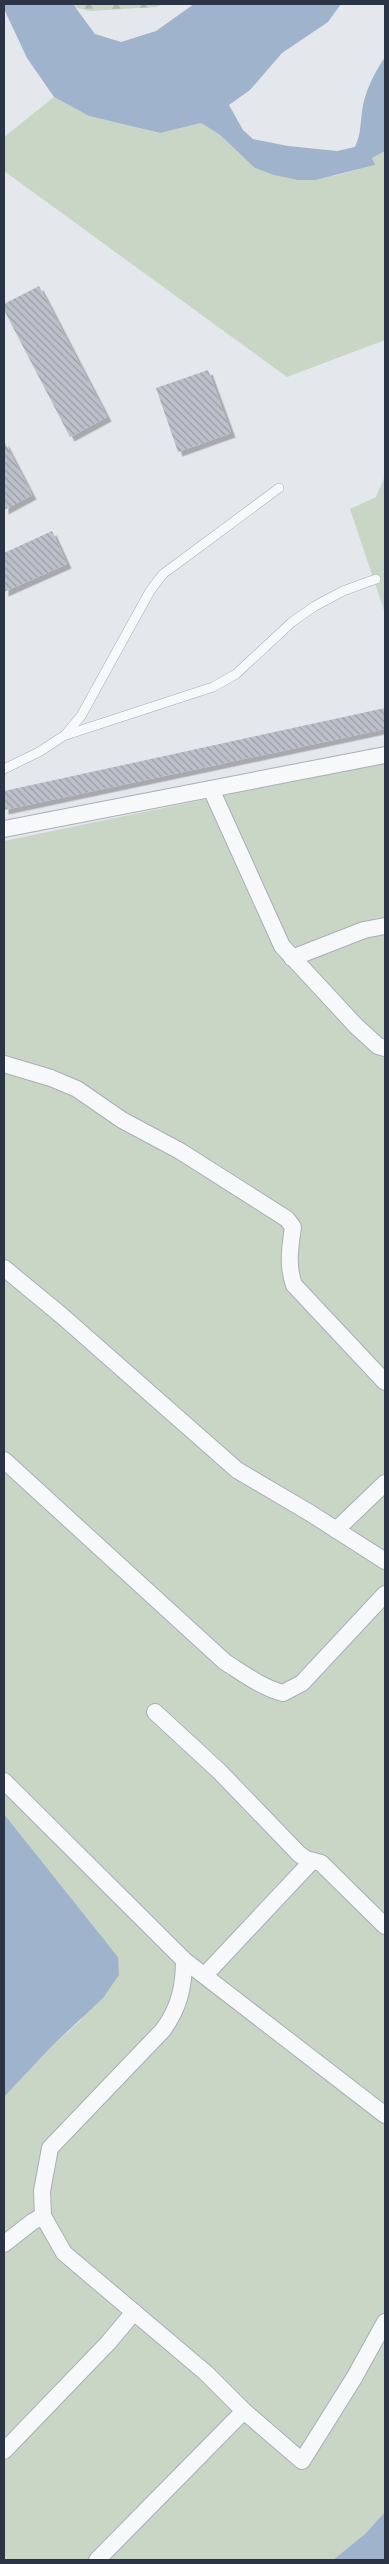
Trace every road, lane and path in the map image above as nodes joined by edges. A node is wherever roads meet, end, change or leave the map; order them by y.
1 (279, 488) dead end
2 (376, 579) dead end
3 (65, 735) junction
4 (385, 755) edge
5 (4, 769) edge
6 (211, 789) junction
7 (4, 829) edge
8 (385, 926) edge
9 (292, 958) junction
10 (385, 1048) edge
11 (4, 1064) edge
12 (4, 1268) edge
13 (385, 1382) edge
14 (4, 1460) edge
15 (385, 1483) edge
16 (336, 1530) junction
17 (385, 1561) edge
18 (385, 1594) edge
19 (155, 1712) dead end
20 (4, 1781) edge
21 (312, 1861) junction
22 (385, 1926) edge
23 (184, 1960) junction
24 (205, 1975) junction
25 (385, 2115) edge
26 (44, 2216) junction
27 (4, 2244) edge
28 (134, 2312) junction
29 (385, 2322) edge
30 (244, 2411) junction
31 (4, 2451) edge
32 (96, 2560) edge

1 - 3 lane
2 - 3 lane
3 - 5 lane
4 - 6 street
6 - 7 street
6 - 9 street
8 - 9 street
9 - 10 street
11 - 13 street
12 - 16 street
14 - 18 street
15 - 16 street
16 - 17 street
19 - 21 street
20 - 23 street
21 - 22 street
21 - 24 street
23 - 24 street
23 - 26 street
24 - 25 street
26 - 27 street
26 - 28 street
28 - 30 street
28 - 31 street
29 - 30 street
30 - 32 street

